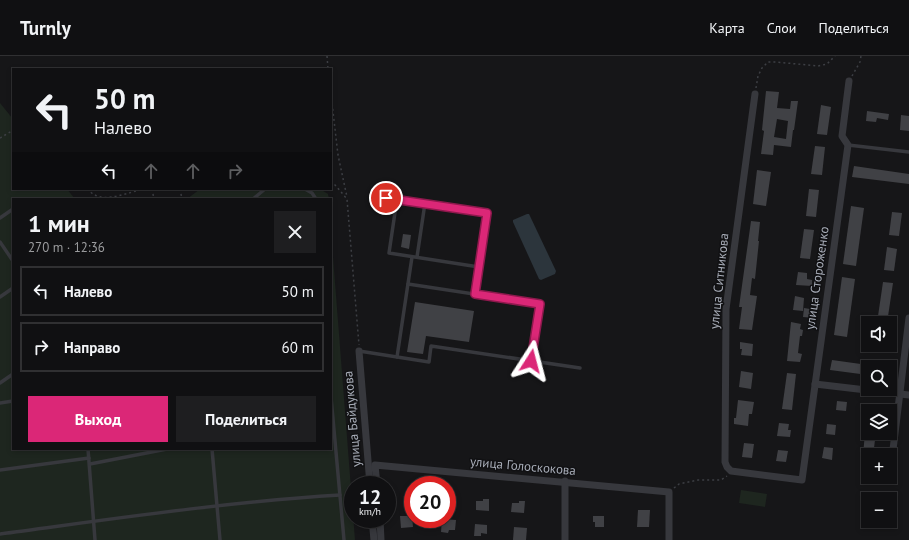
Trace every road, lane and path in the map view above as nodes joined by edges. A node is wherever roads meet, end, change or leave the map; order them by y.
1 (327, 56) edge
2 (835, 56) edge
3 (861, 56) edge
4 (328, 68) edge
5 (849, 81) joint
6 (755, 94) joint
7 (332, 103) edge
8 (12, 132) edge
9 (0, 138) edge
10 (848, 145) junction
11 (909, 152) edge
12 (332, 182) edge
13 (88, 190) edge
14 (139, 190) edge
15 (264, 190) edge
16 (307, 190) edge
17 (376, 196) dead end
18 (108, 198) edge
19 (254, 198) edge
20 (315, 198) edge
21 (347, 199) junction
22 (397, 199) junction
23 (425, 204) junction
24 (12, 210) edge
25 (0, 218) edge
26 (0, 242) edge
27 (412, 257) junction
28 (417, 257) junction
29 (12, 260) edge
30 (479, 267) junction
31 (408, 284) junction
32 (12, 289) edge
33 (475, 294) junction
34 (0, 297) edge
35 (909, 318) edge
36 (359, 351) junction
37 (397, 357) junction
38 (531, 361) junction
39 (580, 368) dead end
40 (12, 375) edge
41 (0, 383) edge
42 (815, 384) junction
43 (900, 394) junction
44 (909, 395) edge
45 (12, 401) edge
46 (0, 403) edge
47 (332, 432) edge
48 (893, 448) edge
49 (88, 450) edge
50 (162, 450) edge
51 (212, 450) edge
52 (89, 458) junction
53 (90, 464) junction
54 (375, 464) joint
55 (0, 470) edge
56 (731, 471) junction
57 (369, 476) edge
58 (376, 476) edge
59 (565, 481) junction
60 (669, 492) junction
61 (340, 495) junction
62 (216, 505) junction
63 (94, 522) junction
64 (373, 528) edge
65 (380, 528) edge
66 (0, 534) edge
67 (95, 540) edge
68 (220, 540) edge
69 (344, 540) edge
70 (374, 540) edge
71 (381, 540) edge
72 (565, 540) edge
73 (669, 540) edge

1 - 4 path
2 - 6 path
3 - 5 path
5 - 10 street, улица Стороженко
6 - 56 street, улица Ситникова
7 - 21 path
8 - 9 path
10 - 11 lane
10 - 42 street, улица Стороженко
12 - 21 path
13 - 18 path
14 - 18 path
15 - 19 lane
16 - 20 lane
17 - 22 lane
21 - 36 path
22 - 23 lane
22 - 27 lane
23 - 28 lane
23 - 30 lane
24 - 25 lane
26 - 29 lane
27 - 28 lane
27 - 31 lane
28 - 30 lane
30 - 33 lane
31 - 33 lane
31 - 37 lane
32 - 34 lane
33 - 38 lane
35 - 43 street
36 - 37 lane
36 - 57 street, улица Байдукова
37 - 38 lane
38 - 39 lane
40 - 41 lane
42 - 43 street
42 - 56 street, улица Стороженко
43 - 44 street
43 - 48 street
45 - 46 lane
47 - 61 lane
49 - 52 lane
50 - 53 lane
51 - 62 lane
52 - 53 lane
52 - 55 lane
53 - 63 lane
54 - 58 street, улица Байдукова
54 - 59 street, улица Голоскокова
56 - 60 path
59 - 60 street, улица Голоскокова
59 - 72 street
60 - 73 street
61 - 62 lane
61 - 69 lane
62 - 63 lane
62 - 68 lane
63 - 66 lane
63 - 67 lane
64 - 70 street
65 - 71 street

